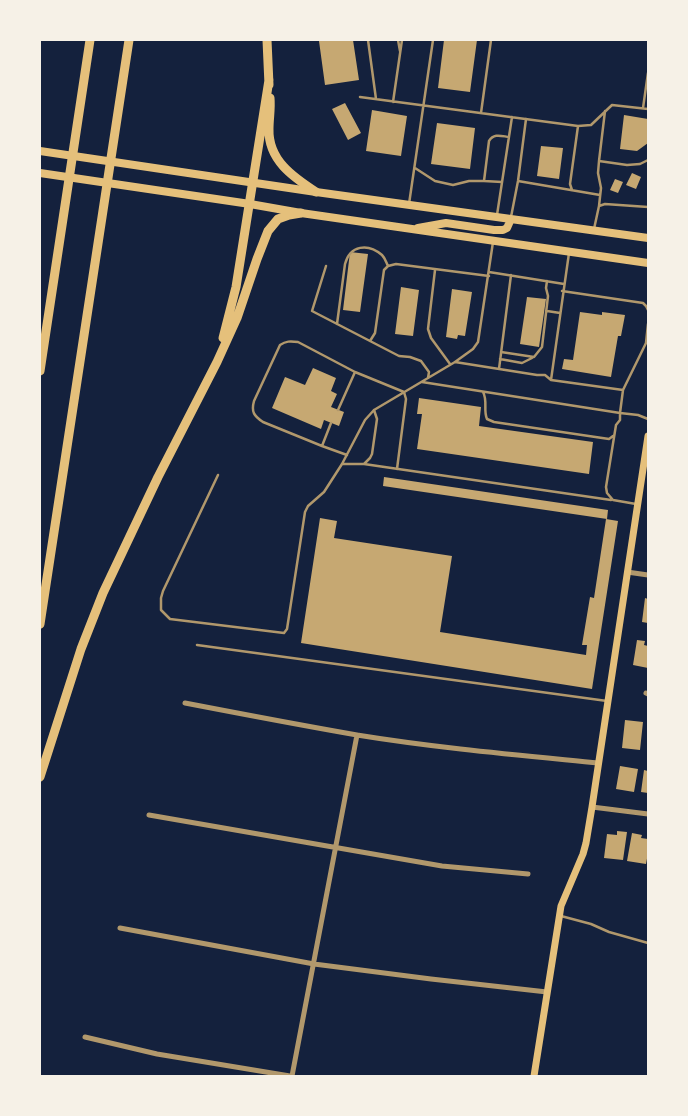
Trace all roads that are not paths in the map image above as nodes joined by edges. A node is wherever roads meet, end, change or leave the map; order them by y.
1 (90, 40) edge
2 (129, 40) edge
3 (267, 40) edge
4 (368, 40) edge
5 (398, 40) edge
6 (402, 40) edge
7 (433, 40) edge
8 (491, 40) edge
9 (400, 54) junction
10 (648, 73) edge
11 (269, 80) junction
12 (647, 82) edge
13 (360, 97) dead end
14 (376, 99) junction
15 (393, 102) junction
16 (424, 106) junction
17 (642, 108) junction
18 (648, 109) edge
19 (605, 111) junction
20 (481, 113) junction
21 (512, 117) junction
22 (526, 119) junction
23 (578, 126) junction
24 (509, 137) junction
25 (40, 150) edge
26 (648, 160) edge
27 (599, 161) junction
28 (415, 168) junction
29 (40, 173) edge
30 (484, 180) junction
31 (518, 181) junction
32 (253, 182) junction
33 (502, 182) junction
34 (572, 190) junction
35 (316, 192) junction
36 (600, 195) junction
37 (250, 204) junction
38 (409, 205) junction
39 (599, 206) junction
40 (648, 207) edge
41 (301, 213) junction
42 (496, 217) junction
43 (511, 219) junction
44 (412, 229) junction
45 (593, 231) junction
46 (648, 238) edge
47 (494, 240) junction
48 (569, 252) junction
49 (648, 263) edge
50 (326, 266) dead end
51 (388, 266) junction
52 (435, 270) junction
53 (490, 272) junction
54 (511, 275) junction
55 (489, 276) junction
56 (547, 281) junction
57 (564, 284) junction
58 (562, 291) junction
59 (648, 310) edge
60 (546, 311) junction
61 (560, 313) junction
62 (337, 324) junction
63 (648, 324) edge
64 (370, 341) junction
65 (501, 352) junction
66 (534, 357) junction
67 (500, 359) junction
68 (217, 362) junction
69 (455, 362) junction
70 (450, 364) junction
71 (499, 369) junction
72 (40, 371) edge
73 (355, 372) junction
74 (428, 378) junction
75 (551, 380) junction
76 (422, 382) junction
77 (623, 390) junction
78 (404, 392) junction
79 (483, 392) junction
80 (338, 410) dead end
81 (374, 410) junction
82 (620, 413) junction
83 (648, 418) edge
84 (331, 423) dead end
85 (615, 435) junction
86 (648, 436) edge
87 (322, 446) junction
88 (347, 455) junction
89 (342, 464) junction
90 (364, 464) junction
91 (397, 469) junction
92 (218, 475) dead end
93 (613, 500) junction
94 (638, 504) junction
95 (627, 572) junction
96 (648, 575) edge
97 (40, 624) edge
98 (197, 645) dead end
99 (608, 702) junction
100 (185, 703) dead end
101 (358, 735) junction
102 (599, 762) junction
103 (40, 777) edge
104 (592, 807) junction
105 (648, 814) edge
106 (149, 815) dead end
107 (336, 847) junction
108 (528, 874) dead end
109 (560, 916) junction
110 (120, 928) dead end
111 (648, 943) edge
112 (314, 964) junction
113 (548, 992) junction
114 (85, 1037) dead end
115 (291, 1076) edge
116 (534, 1076) edge

1 - 72 highway
2 - 97 highway
3 - 11 highway
4 - 14 lane
5 - 9 lane
6 - 9 lane
7 - 16 lane
8 - 20 lane
9 - 15 lane
10 - 12 lane
11 - 32 highway
11 - 35 highway
12 - 17 lane
13 - 14 lane
14 - 15 lane
15 - 16 lane
16 - 20 lane
16 - 28 lane
17 - 18 lane
17 - 19 lane
19 - 23 lane
19 - 27 lane
20 - 21 lane
21 - 22 lane
21 - 24 lane
22 - 23 lane
22 - 31 lane
23 - 34 lane
24 - 30 lane
24 - 33 lane
25 - 32 main road
26 - 27 lane
27 - 36 lane
28 - 30 lane
28 - 38 lane
29 - 37 main road
30 - 33 lane
31 - 34 lane
31 - 43 lane
32 - 35 main road
32 - 37 highway
33 - 42 lane
34 - 36 lane
35 - 38 main road
36 - 39 lane
37 - 41 main road
37 - 68 highway
38 - 42 main road
39 - 40 lane
39 - 45 lane
41 - 44 main road
41 - 68 highway
42 - 43 main road
43 - 44 main road
43 - 45 main road
44 - 47 main road
45 - 46 main road
47 - 48 main road
47 - 53 lane
48 - 49 main road
48 - 57 lane
50 - 62 lane
51 - 52 lane
51 - 62 lane
51 - 64 lane
52 - 55 lane
52 - 70 lane
53 - 54 lane
53 - 55 lane
54 - 56 lane
54 - 65 lane
55 - 69 lane
56 - 57 lane
56 - 60 lane
57 - 58 lane
58 - 59 lane
58 - 61 lane
60 - 61 lane
60 - 66 lane
61 - 75 lane
62 - 64 lane
63 - 77 lane
64 - 74 lane
65 - 66 lane
65 - 67 lane
66 - 67 lane
67 - 71 lane
68 - 103 highway
69 - 70 lane
69 - 71 lane
70 - 74 lane
71 - 75 lane
73 - 78 lane
73 - 80 lane
73 - 87 lane
74 - 76 lane
75 - 77 lane
76 - 78 lane
76 - 79 lane
77 - 82 lane
78 - 81 lane
78 - 91 lane
79 - 82 lane
79 - 85 lane
81 - 88 lane
81 - 90 lane
82 - 83 lane
82 - 85 lane
84 - 87 lane
85 - 93 lane
86 - 94 main road
87 - 88 lane
88 - 89 lane
89 - 90 lane
89 - 92 lane
90 - 91 lane
91 - 93 lane
93 - 94 lane
94 - 95 main road
95 - 96 street
95 - 99 main road
98 - 99 lane
99 - 102 main road
100 - 101 street
101 - 102 street
101 - 107 street
102 - 104 main road
104 - 105 street
104 - 109 main road
106 - 107 street
107 - 108 street
107 - 112 street
109 - 111 lane
109 - 113 main road
110 - 112 street
112 - 113 street
112 - 115 street
113 - 116 main road
114 - 115 street

